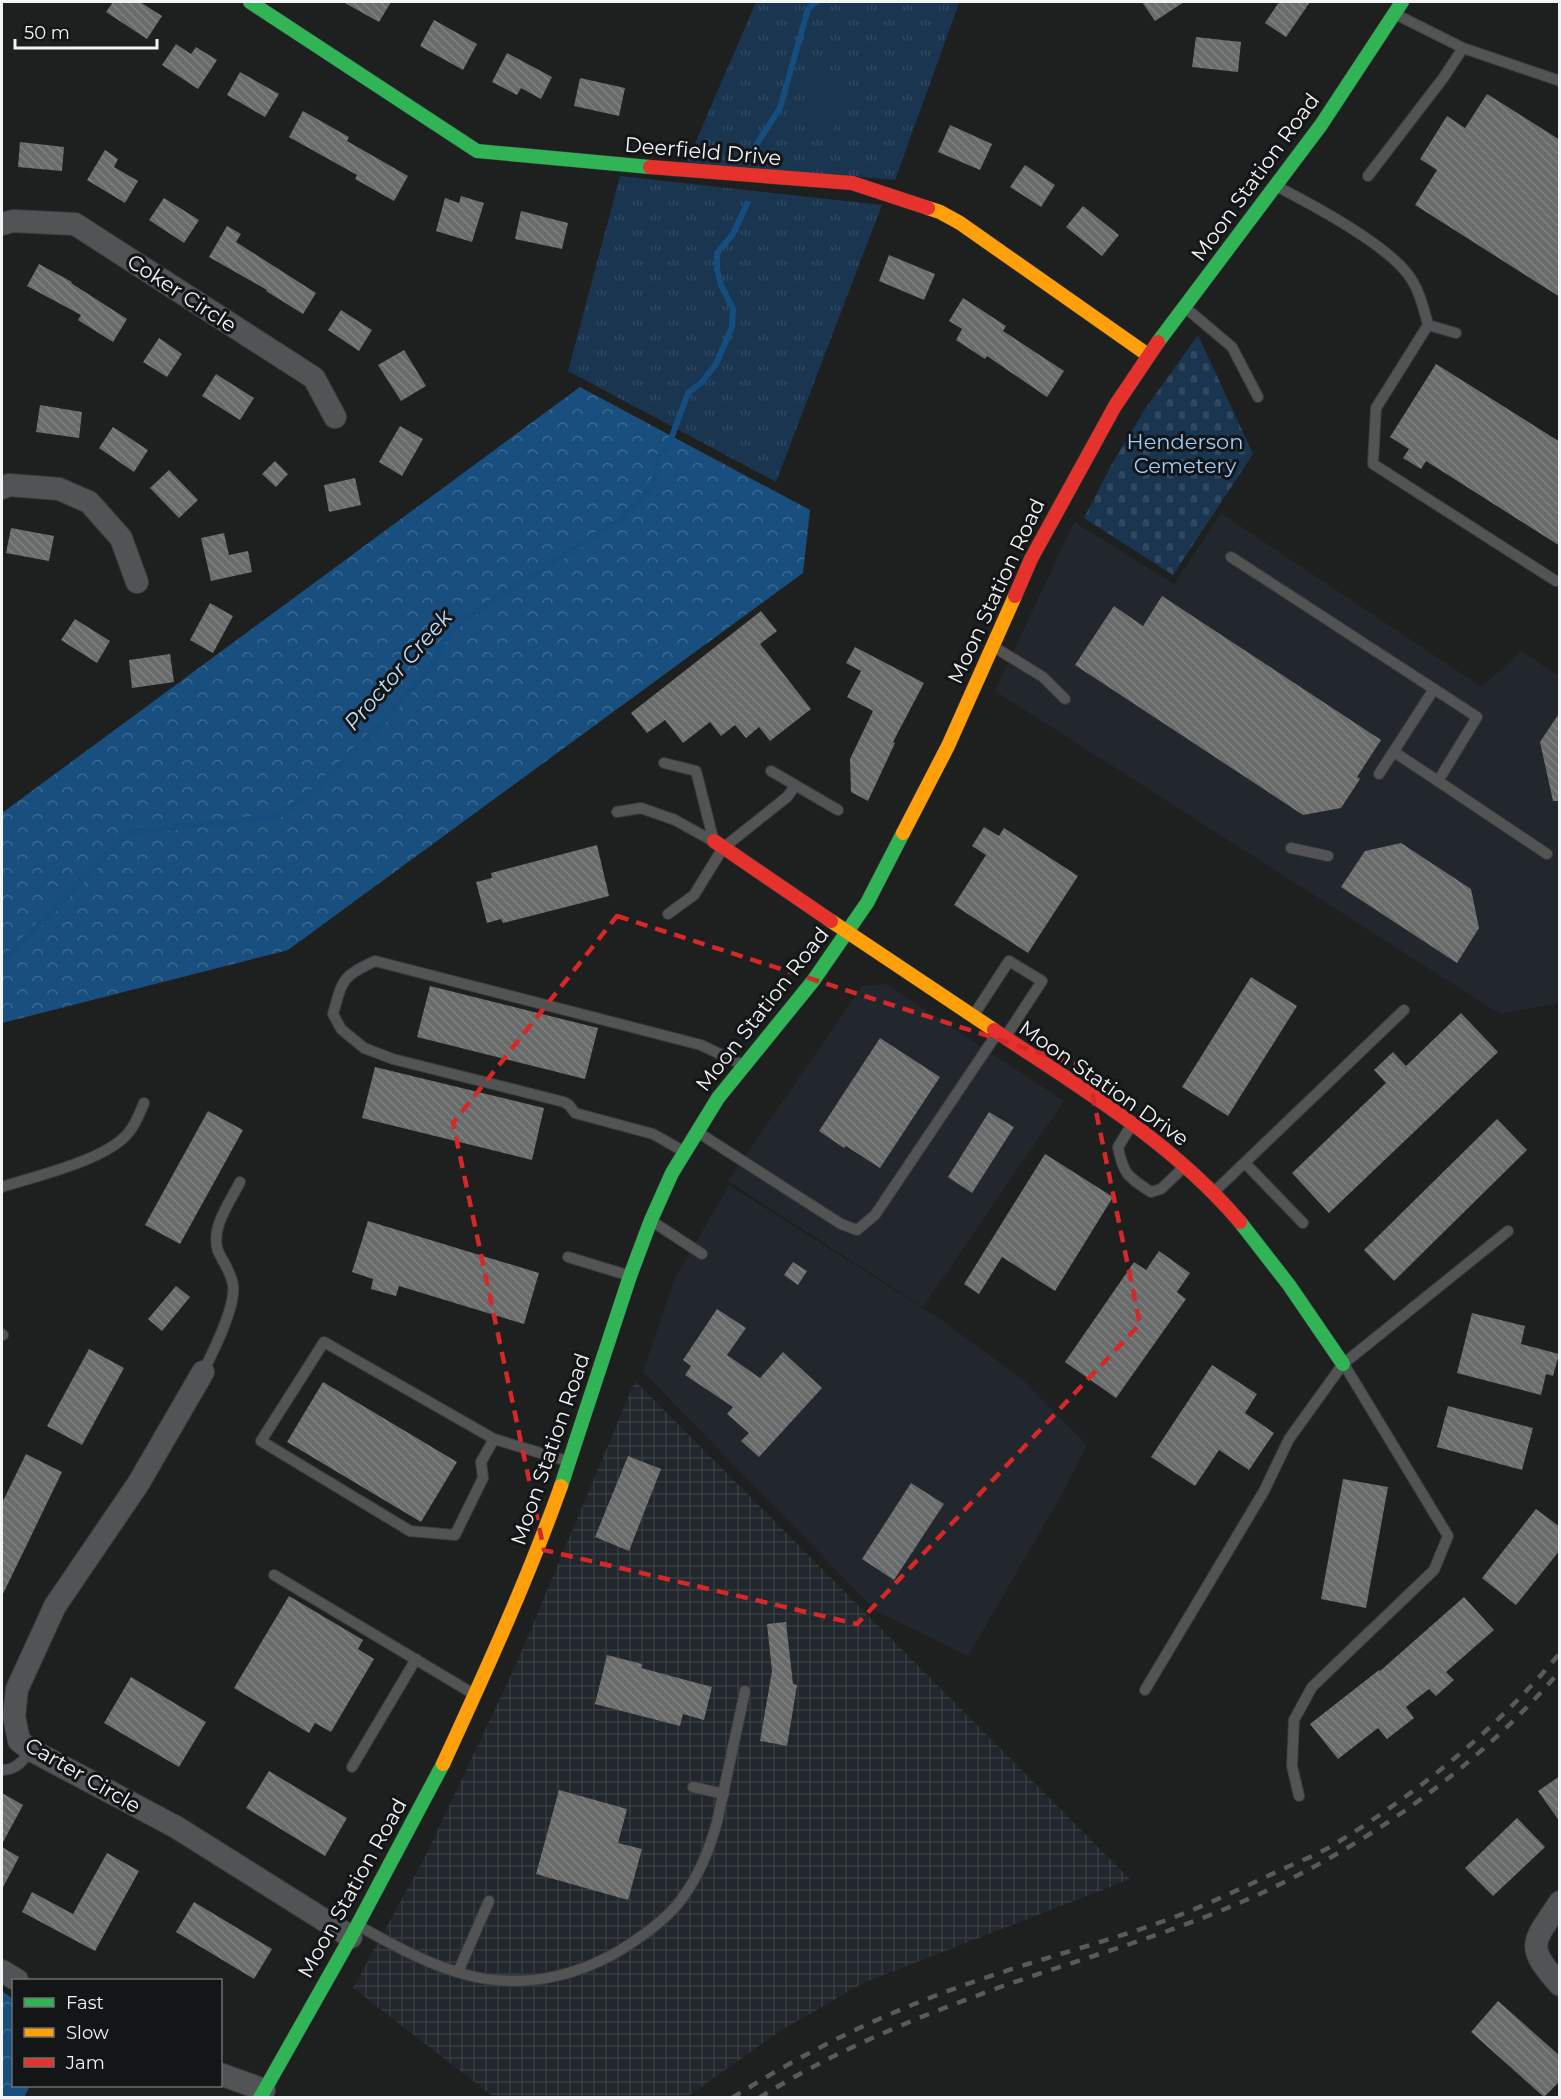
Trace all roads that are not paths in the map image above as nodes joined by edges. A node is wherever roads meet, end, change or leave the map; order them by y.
1 (250, 2) edge
2 (1402, 2) edge
3 (278, 9) edge
4 (1394, 14) junction
5 (1463, 48) junction
6 (1560, 81) edge
7 (1368, 176) dead end
8 (1275, 186) junction
9 (2, 224) edge
10 (1184, 307) junction
11 (1428, 325) junction
12 (1456, 333) dead end
13 (1148, 356) junction
14 (1258, 397) dead end
15 (335, 417) dead end
16 (2, 489) edge
17 (1231, 557) dead end
18 (1556, 580) dead end
19 (136, 582) dead end
20 (991, 645) junction
21 (1434, 689) junction
22 (1065, 699) dead end
23 (1394, 752) junction
24 (664, 763) dead end
25 (771, 771) dead end
26 (1379, 774) dead end
27 (1438, 781) junction
28 (795, 786) junction
29 (838, 810) dead end
30 (617, 812) dead end
31 (718, 844) junction
32 (1291, 848) dead end
33 (1547, 854) dead end
34 (1328, 856) dead end
35 (668, 914) dead end
36 (848, 934) junction
37 (1404, 1011) dead end
38 (973, 1016) junction
39 (1001, 1035) junction
40 (744, 1065) junction
41 (144, 1103) dead end
42 (1132, 1123) junction
43 (697, 1131) junction
44 (684, 1152) junction
45 (1245, 1163) junction
46 (1185, 1166) junction
47 (240, 1182) dead end
48 (2, 1187) edge
49 (1213, 1193) junction
50 (651, 1220) junction
51 (1303, 1223) dead end
52 (1508, 1230) dead end
53 (702, 1254) dead end
54 (568, 1257) dead end
55 (630, 1276) junction
56 (1343, 1364) junction
57 (203, 1372) joint
58 (494, 1439) junction
59 (570, 1462) junction
60 (274, 1575) dead end
61 (416, 1659) junction
62 (1145, 1690) dead end
63 (745, 1691) dead end
64 (475, 1694) junction
65 (31, 1750) junction
66 (352, 1767) dead end
67 (2, 1770) edge
68 (693, 1787) dead end
69 (724, 1794) junction
70 (1299, 1796) dead end
71 (489, 1901) dead end
72 (1560, 1902) edge
73 (354, 1931) junction
74 (2, 1971) edge
75 (458, 1972) junction
76 (15, 1979) edge
77 (1560, 1985) edge
78 (222, 2075) edge
79 (262, 2094) edge

1 - 3 street, Deerfield Drive
2 - 4 street, Moon Station Road
3 - 13 street, Deerfield Drive
4 - 5 lane
4 - 8 street, Moon Station Road
5 - 6 lane
5 - 7 lane
8 - 10 street, Moon Station Road
8 - 11 lane
9 - 15 street, Coker Circle
10 - 13 street, Moon Station Road
10 - 14 lane
11 - 12 lane
11 - 18 lane
13 - 20 street, Moon Station Road
16 - 19 street
17 - 21 lane
20 - 22 lane
20 - 36 street, Moon Station Road
21 - 23 lane
21 - 27 lane
23 - 26 lane
23 - 27 lane
24 - 31 lane
25 - 28 lane
27 - 33 lane
28 - 29 lane
28 - 31 lane
30 - 31 lane
31 - 35 lane
31 - 36 street, Moon Station Drive
32 - 34 lane
36 - 38 street, Moon Station Drive
36 - 40 street, Moon Station Road
37 - 45 lane
38 - 39 street, Moon Station Drive
38 - 39 lane
39 - 42 street, Moon Station Drive
39 - 43 lane
40 - 43 street, Moon Station Road
40 - 44 lane
41 - 48 lane
42 - 46 street, Moon Station Drive
42 - 46 lane
43 - 44 street, Moon Station Road
44 - 50 street, Moon Station Road
45 - 49 lane
45 - 51 lane
46 - 49 street, Moon Station Drive
47 - 57 lane
49 - 56 street, Moon Station Drive
50 - 53 lane
50 - 55 street, Moon Station Road
52 - 56 lane
54 - 55 lane
55 - 59 street, Moon Station Road
56 - 62 lane
56 - 70 lane
57 - 65 street, Carter Circle
58 - 58 lane
58 - 59 lane
59 - 64 street, Moon Station Road
60 - 61 lane
61 - 64 lane
61 - 66 lane
63 - 69 lane
64 - 73 street, Moon Station Road
65 - 67 lane
65 - 73 street, Carter Circle
68 - 69 lane
69 - 75 lane
71 - 75 lane
72 - 77 street
73 - 75 lane
73 - 79 street, Moon Station Road
74 - 76 street
78 - 79 street

